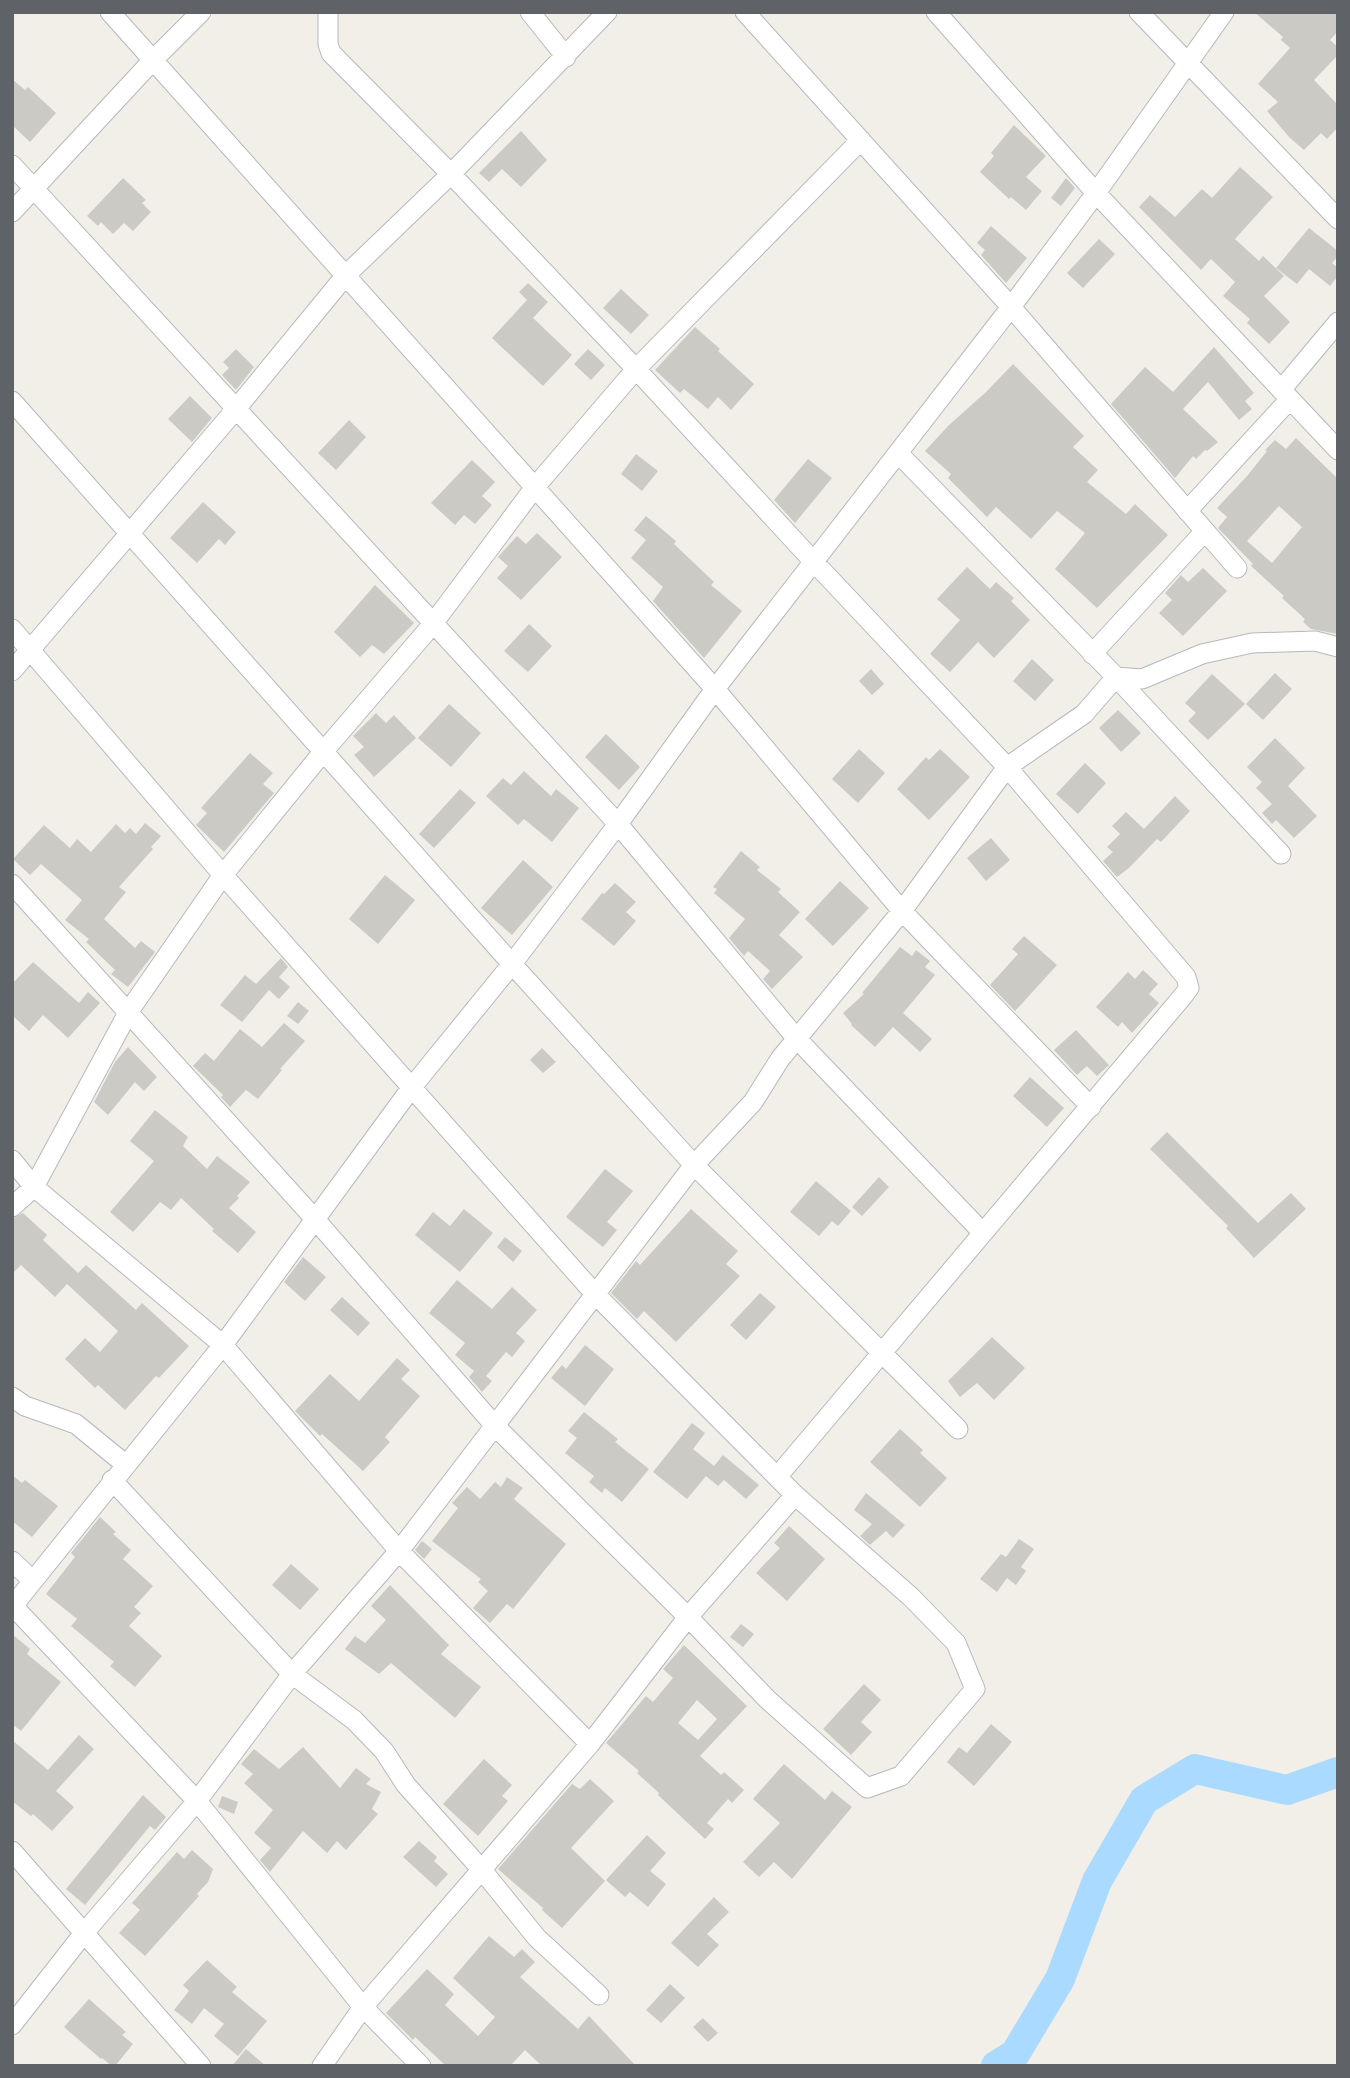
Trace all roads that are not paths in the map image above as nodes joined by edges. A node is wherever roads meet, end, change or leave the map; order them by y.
1 (110, 12) edge
2 (201, 12) edge
3 (328, 12) edge
4 (530, 12) edge
5 (607, 12) edge
6 (745, 12) edge
7 (936, 12) edge
8 (1139, 12) edge
9 (1224, 12) edge
10 (566, 57) junction
11 (154, 59) junction
12 (1188, 62) junction
13 (861, 139) junction
14 (12, 165) edge
15 (451, 174) junction
16 (34, 188) junction
17 (1096, 193) junction
18 (12, 212) edge
19 (1338, 219) edge
20 (346, 275) junction
21 (1011, 307) junction
22 (1338, 322) edge
23 (636, 369) junction
24 (1286, 395) junction
25 (12, 401) edge
26 (236, 409) junction
27 (1338, 450) edge
28 (898, 453) junction
29 (535, 487) junction
30 (1187, 511) junction
31 (1205, 531) junction
32 (129, 533) junction
33 (814, 562) junction
34 (1237, 568) dead end
35 (432, 625) junction
36 (12, 629) edge
37 (1338, 647) edge
38 (30, 649) junction
39 (1091, 654) junction
40 (12, 671) edge
41 (1116, 677) junction
42 (715, 689) junction
43 (323, 752) junction
44 (1007, 767) junction
45 (618, 824) junction
46 (1281, 854) dead end
47 (223, 875) junction
48 (12, 884) edge
49 (902, 911) junction
50 (512, 964) junction
51 (129, 1011) junction
52 (797, 1039) junction
53 (412, 1087) junction
54 (1091, 1107) junction
55 (12, 1160) edge
56 (694, 1165) junction
57 (34, 1187) junction
58 (12, 1207) edge
59 (314, 1218) junction
60 (983, 1233) junction
61 (595, 1294) junction
62 (223, 1345) junction
63 (881, 1352) junction
64 (12, 1397) edge
65 (496, 1427) junction
66 (958, 1429) dead end
67 (125, 1465) junction
68 (776, 1477) junction
69 (112, 1480) junction
70 (795, 1495) junction
71 (399, 1551) junction
72 (12, 1561) edge
73 (33, 1581) junction
74 (12, 1606) edge
75 (688, 1616) junction
76 (292, 1674) junction
77 (590, 1744) junction
78 (197, 1801) junction
79 (12, 1851) edge
80 (482, 1870) junction
81 (84, 1934) junction
82 (599, 1995) dead end
83 (363, 2007) junction
84 (12, 2025) edge
85 (201, 2066) edge
86 (322, 2066) edge
87 (421, 2066) edge

1 - 11 street
2 - 11 street
3 - 15 street
4 - 10 street
5 - 10 street
6 - 13 street
7 - 17 street
8 - 12 street
9 - 12 street
10 - 15 street
11 - 16 street
11 - 20 street
12 - 17 street
12 - 19 street
13 - 21 street
13 - 23 street
14 - 16 street
15 - 20 street
15 - 23 street
16 - 18 street
16 - 26 street
17 - 21 street
17 - 24 street
20 - 26 street
20 - 29 street
21 - 28 street
21 - 30 street
22 - 24 street
23 - 29 street
23 - 33 street
24 - 27 street
24 - 30 street
25 - 32 street
26 - 32 street
26 - 35 street
28 - 33 street
28 - 39 street
29 - 35 street
29 - 42 street
30 - 31 street
31 - 34 street
31 - 39 street
32 - 38 street
32 - 43 street
33 - 42 street
33 - 44 street
35 - 43 street
35 - 45 street
36 - 38 street
37 - 41 street
38 - 40 street
38 - 47 street
39 - 41 street
41 - 44 street
41 - 46 street
42 - 45 street
42 - 49 street
43 - 47 street
43 - 50 street
44 - 49 street
44 - 54 street
45 - 50 street
45 - 52 street
47 - 51 street
47 - 53 street
48 - 51 street
49 - 52 street
49 - 54 street
50 - 53 street
50 - 56 street
51 - 57 street
51 - 59 street
52 - 56 street
52 - 60 street
53 - 59 street
53 - 61 street
54 - 60 street
55 - 57 street
56 - 61 street
56 - 63 street
57 - 58 street
57 - 62 street
59 - 62 street
59 - 65 street
60 - 63 street
61 - 65 street
61 - 68 street
62 - 67 street
62 - 71 street
63 - 66 street
63 - 68 street
64 - 67 street
65 - 71 street
65 - 75 street
67 - 69 street
68 - 70 street
69 - 73 street
69 - 76 street
70 - 75 street
70 - 75 street
71 - 76 street
71 - 77 street
72 - 73 street
73 - 74 street
74 - 78 street
75 - 77 street
76 - 78 street
76 - 80 street
77 - 80 street
78 - 81 street
78 - 83 street
79 - 81 street
80 - 82 street
80 - 83 street
81 - 84 street
81 - 85 street
83 - 86 street
83 - 87 street

